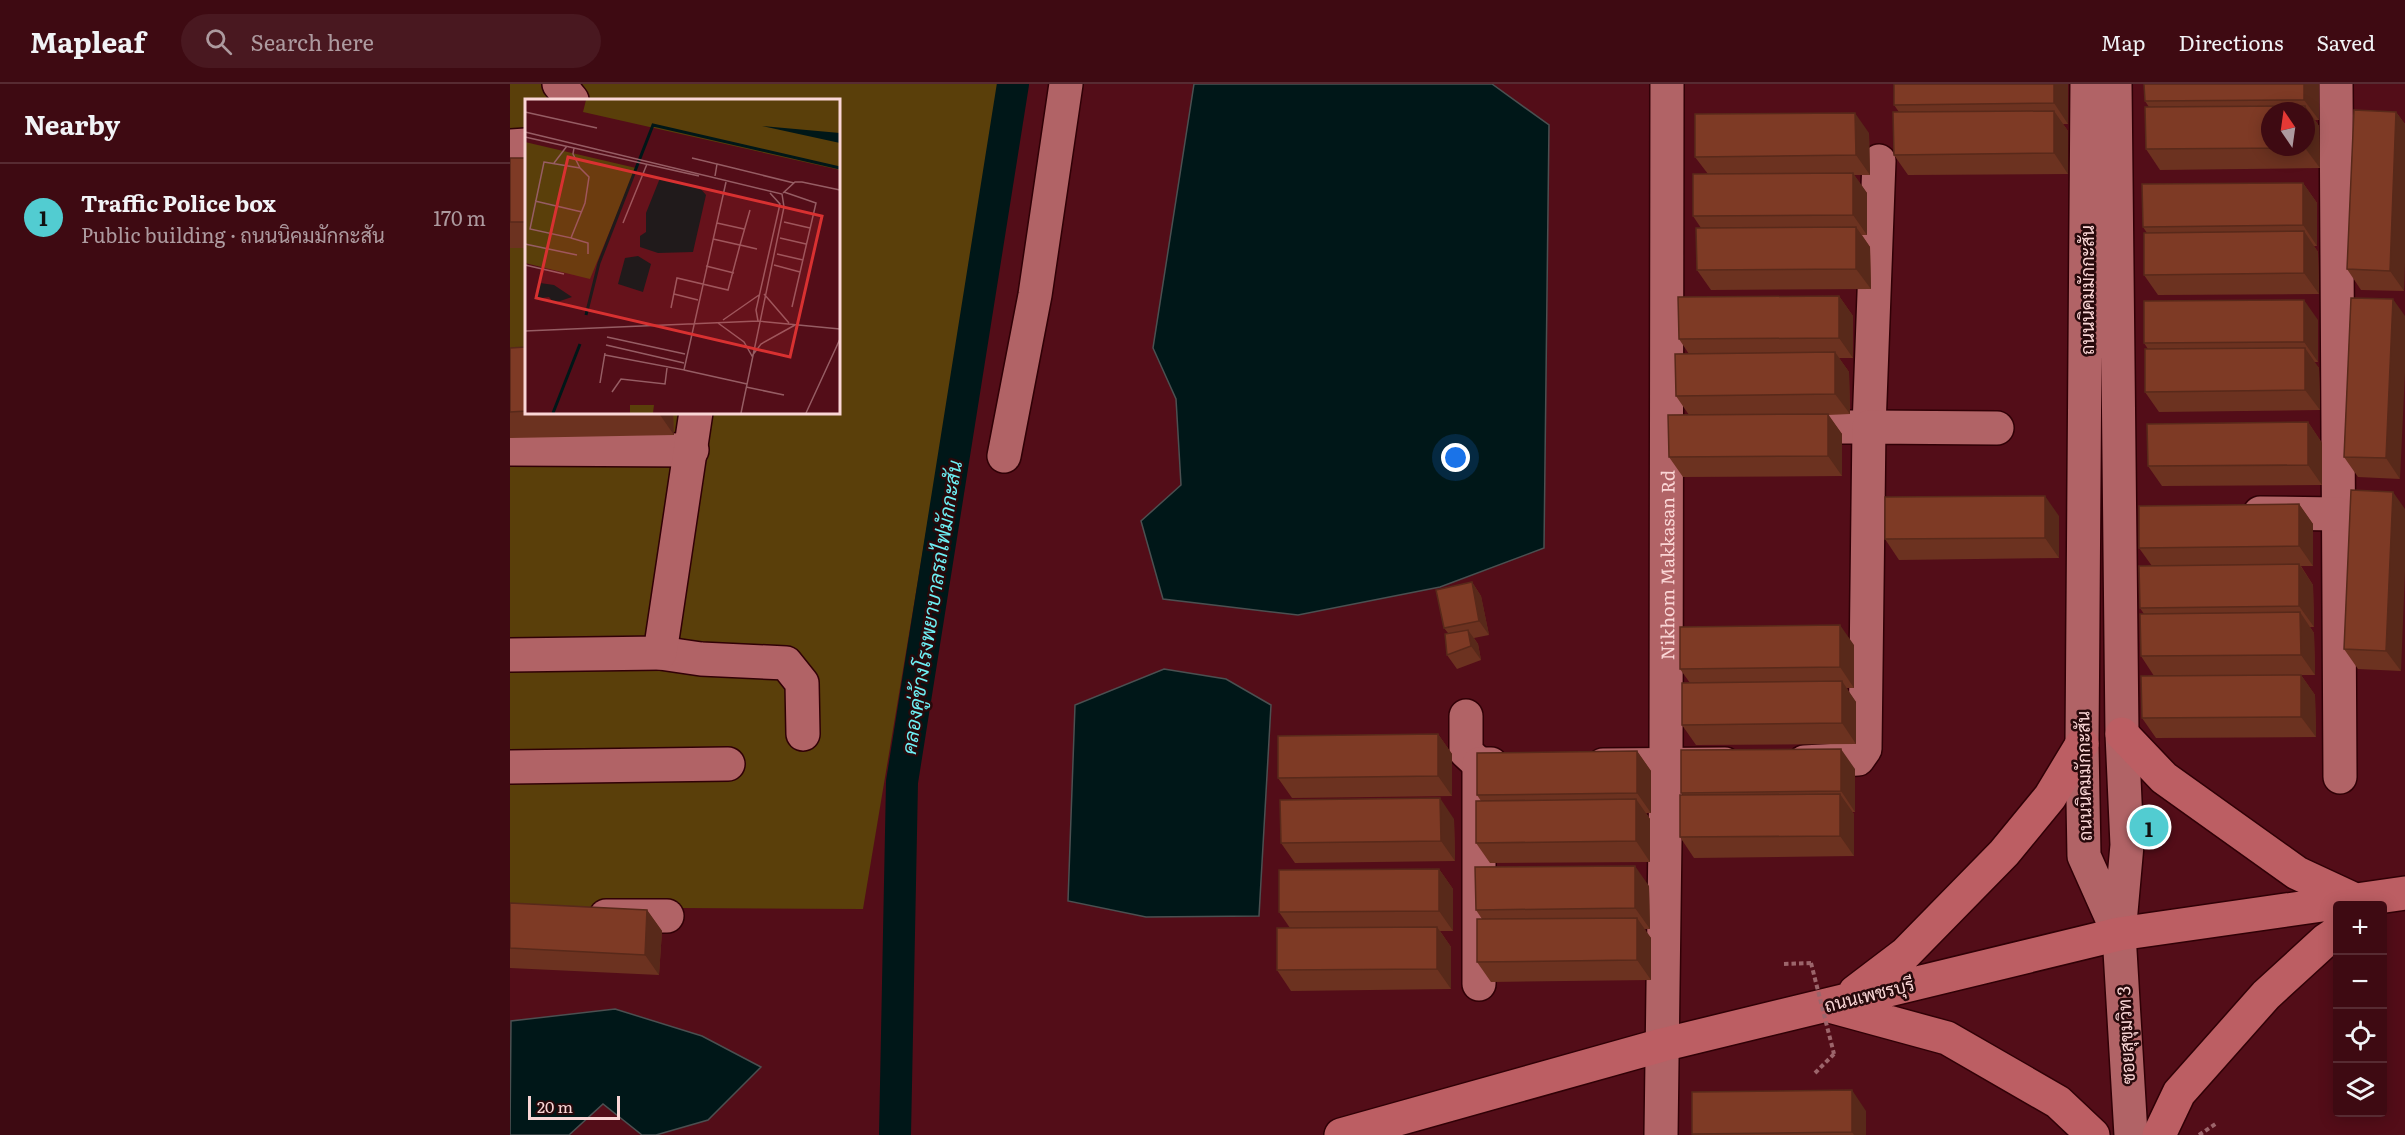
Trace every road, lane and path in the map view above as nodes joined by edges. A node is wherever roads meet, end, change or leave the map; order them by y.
1 (559, 84) edge
2 (1066, 84) edge
3 (1667, 84) edge
4 (2087, 84) edge
5 (2115, 84) edge
6 (2336, 84) edge
7 (571, 99) edge
8 (1879, 160) dead end
9 (1701, 304) edge
10 (1839, 304) edge
11 (1874, 304) junction
12 (1667, 305) junction
13 (2303, 308) edge
14 (2338, 308) junction
15 (696, 414) edge
16 (1762, 426) edge
17 (1869, 426) junction
18 (1666, 427) junction
19 (1702, 427) edge
20 (2304, 427) edge
21 (2339, 427) junction
22 (1997, 428) dead end
23 (510, 448) edge
24 (692, 450) junction
25 (1004, 456) dead end
26 (2234, 513) edge
27 (2338, 514) junction
28 (1665, 630) junction
29 (1701, 630) edge
30 (1832, 631) edge
31 (1868, 632) junction
32 (660, 653) junction
33 (510, 655) edge
34 (1466, 716) dead end
35 (803, 734) dead end
36 (2122, 734) junction
37 (2082, 744) junction
38 (728, 764) dead end
39 (1479, 764) junction
40 (1520, 764) edge
41 (1576, 765) edge
42 (1666, 765) junction
43 (510, 766) edge
44 (2340, 777) dead end
45 (1479, 879) junction
46 (1514, 879) edge
47 (1629, 881) edge
48 (1664, 882) junction
49 (2383, 898) edge
50 (577, 916) edge
51 (667, 916) dead end
52 (2119, 934) junction
53 (2333, 936) edge
54 (1784, 964) dead end
55 (1479, 984) edge
56 (1834, 1003) junction
57 (1662, 1045) junction
58 (1815, 1072) dead end
59 (2217, 1123) dead end
60 (1341, 1135) edge
61 (1661, 1135) edge
62 (2093, 1135) edge
63 (2131, 1135) edge
64 (2159, 1135) edge
65 (2199, 1135) edge

1 - 7 street
2 - 25 street
3 - 12 street, Nikhom Makkasan Rd
4 - 37 street, ถนนนิคมมักกะสัน
5 - 36 street, ถนนนิคมมักกะสัน
6 - 14 street
8 - 11 street
9 - 12 street
10 - 11 street
11 - 17 street
12 - 18 street, Nikhom Makkasan Rd
13 - 14 street
14 - 21 street
15 - 24 street
16 - 17 street
17 - 22 street
17 - 31 street
18 - 19 street
18 - 28 street, Nikhom Makkasan Rd
20 - 21 street
21 - 27 street
23 - 24 street
24 - 32 street
26 - 27 street
27 - 44 street
28 - 29 street
28 - 42 street, Nikhom Makkasan Rd
30 - 31 street
31 - 42 street
32 - 33 street
32 - 35 street
34 - 39 street
36 - 49 main road
36 - 52 street, ถนนนิคมมักกะสัน
37 - 52 street, ถนนนิคมมักกะสัน
37 - 56 main road
38 - 43 street
39 - 40 street
39 - 45 street
41 - 42 street
42 - 48 street, Nikhom Makkasan Rd
45 - 46 street
45 - 55 street
47 - 48 street
48 - 57 street, Nikhom Makkasan Rd
49 - 52 main road, ถนนเพชรบุรี
50 - 51 street
52 - 56 main road, ถนนเพชรบุรี
52 - 63 street, ซอยสุขุมวิท 3
53 - 64 main road
54 - 58 path, bridge
56 - 57 main road, ถนนเพชรบุรี
56 - 62 main road
57 - 60 main road, ถนนเพชรบุรี
57 - 61 street, Nikhom Makkasan Rd
59 - 65 path

